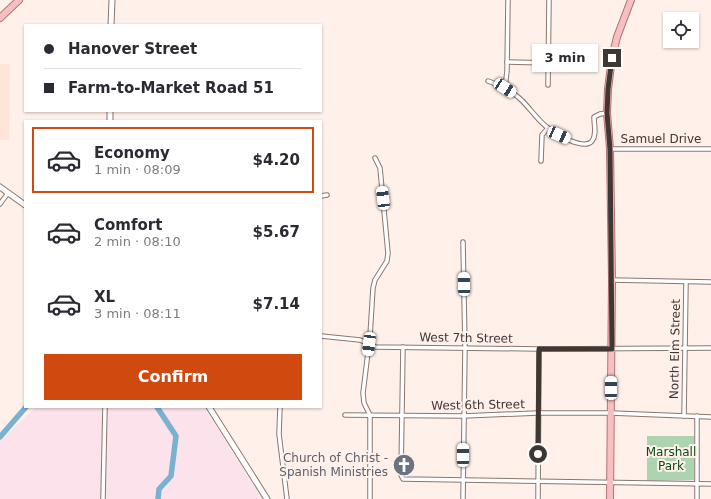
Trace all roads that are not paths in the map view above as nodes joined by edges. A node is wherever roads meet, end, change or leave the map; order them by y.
1 (19, 0) edge
2 (112, 0) edge
3 (508, 0) edge
4 (549, 0) edge
5 (631, 0) edge
6 (0, 18) edge
7 (111, 24) edge
8 (507, 62) junction
9 (548, 63) junction
10 (488, 81) dead end
11 (548, 85) dead end
12 (505, 88) junction
13 (607, 113) junction
14 (548, 128) junction
15 (610, 149) junction
16 (711, 149) edge
17 (375, 158) dead end
18 (541, 161) dead end
19 (0, 187) edge
20 (8, 193) junction
21 (327, 195) dead end
22 (322, 196) edge
23 (0, 204) edge
24 (24, 204) edge
25 (463, 242) dead end
26 (612, 280) junction
27 (686, 282) junction
28 (711, 282) edge
29 (322, 336) edge
30 (369, 344) junction
31 (403, 347) junction
32 (465, 348) junction
33 (684, 348) junction
34 (711, 348) edge
35 (539, 349) junction
36 (612, 349) junction
37 (105, 408) edge
38 (210, 408) edge
39 (280, 408) edge
40 (538, 413) junction
41 (611, 413) junction
42 (345, 415) dead end
43 (370, 415) junction
44 (402, 415) junction
45 (463, 416) junction
46 (684, 416) junction
47 (697, 416) junction
48 (711, 417) edge
49 (463, 481) junction
50 (538, 481) junction
51 (610, 483) junction
52 (698, 484) junction
53 (711, 484) edge
54 (103, 499) edge
55 (267, 499) edge
56 (288, 499) edge
57 (370, 499) edge
58 (463, 499) edge
59 (538, 499) edge
60 (610, 499) edge
61 (697, 499) edge

1 - 6 main road
2 - 7 main road
3 - 8 street
4 - 9 street
5 - 13 main road
8 - 9 street
8 - 12 street
9 - 11 street
10 - 12 street
12 - 14 street
13 - 14 street
13 - 15 main road
14 - 18 street
15 - 16 street, Samuel Drive
15 - 26 main road
17 - 30 street
19 - 20 main road
20 - 23 street
20 - 24 main road
21 - 22 street
25 - 32 street
26 - 27 street
26 - 36 main road
27 - 28 street
27 - 33 street, North Elm Street
29 - 30 street, West 7th Street
30 - 31 street, West 7th Street
30 - 43 street
31 - 32 street, West 7th Street
31 - 44 street
32 - 35 street, West 7th Street
32 - 45 street
33 - 34 street, West 7th Street
33 - 36 street, West 7th Street
33 - 46 street, North Elm Street
35 - 36 street, West 7th Street
35 - 40 street
36 - 41 main road
37 - 54 street
38 - 55 main road
39 - 56 street
40 - 41 street, West 6th Street
40 - 45 street, West 6th Street
40 - 50 street
41 - 46 street, West 6th Street
41 - 51 main road
42 - 43 street, West 6th Street
43 - 44 street, West 6th Street
43 - 57 street
44 - 45 street, West 6th Street
44 - 49 street
45 - 49 street
46 - 47 street, West 6th Street
47 - 48 street, West 6th Street
47 - 52 street
49 - 50 street
49 - 58 street
50 - 51 street
50 - 59 street
51 - 52 street
51 - 60 main road
52 - 53 street
52 - 61 street

